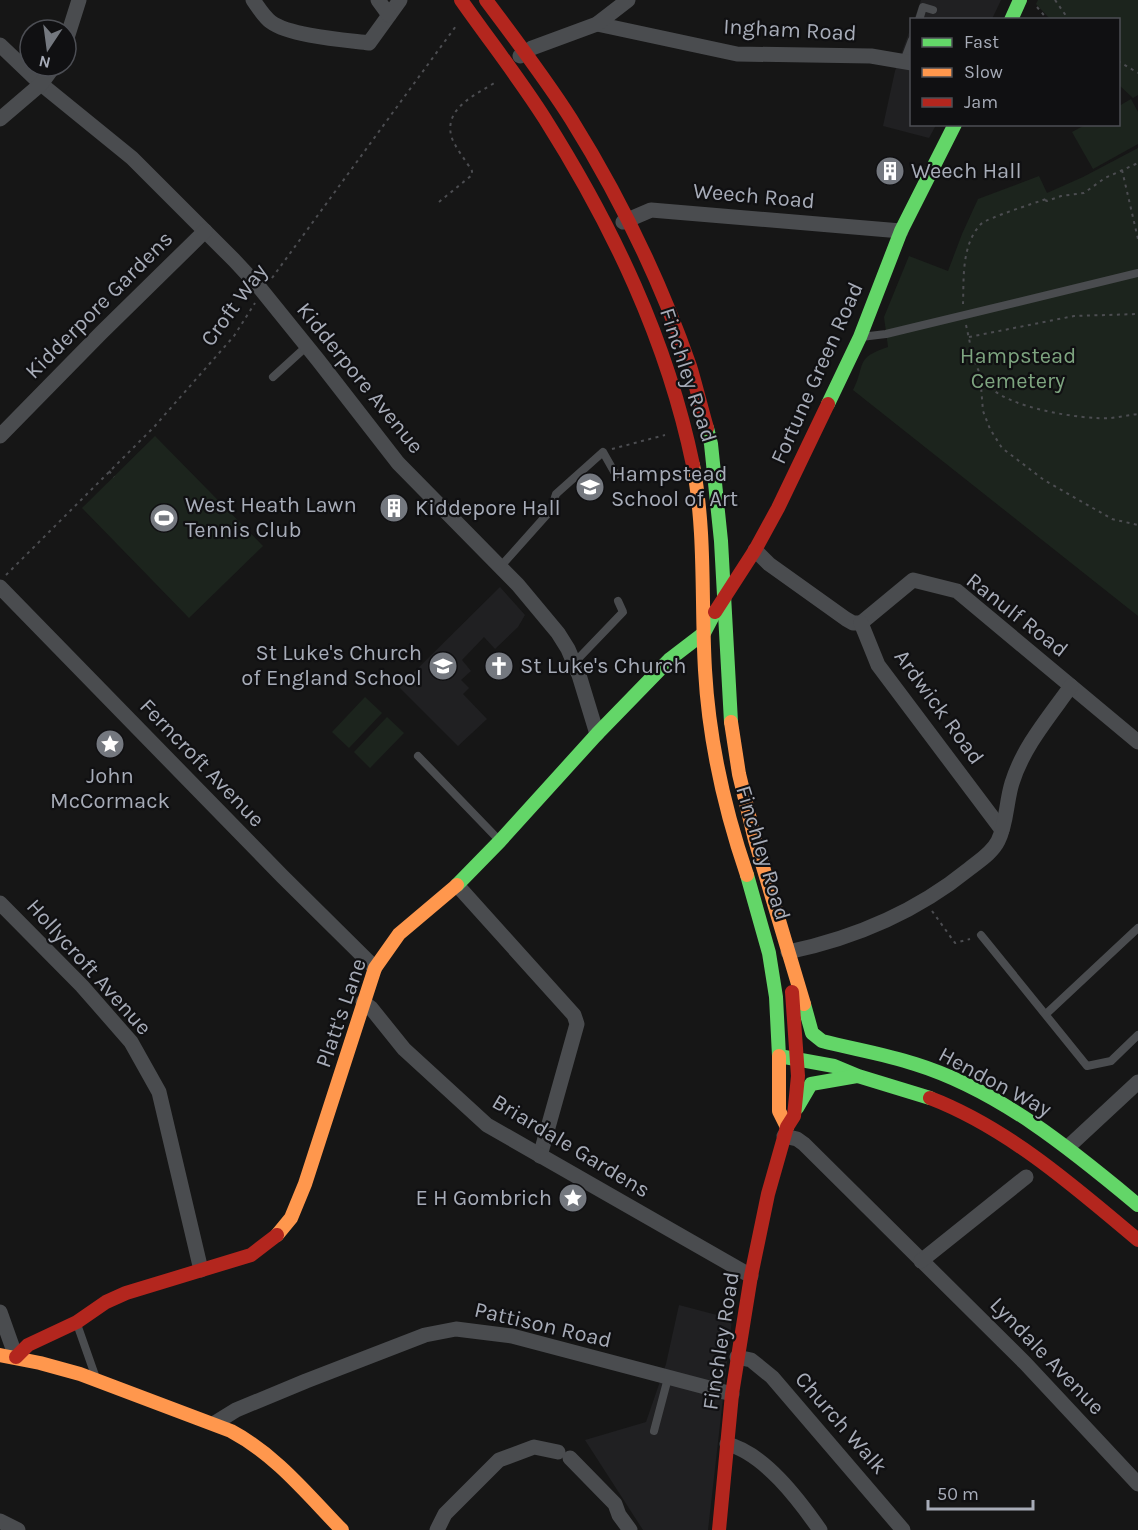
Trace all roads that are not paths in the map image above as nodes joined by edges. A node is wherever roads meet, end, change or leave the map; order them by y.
1 (79, 0) edge
2 (253, 0) edge
3 (378, 0) edge
4 (400, 0) edge
5 (461, 0) edge
6 (486, 0) edge
7 (628, 0) edge
8 (1023, 1) edge
9 (933, 9) dead end
10 (389, 15) junction
11 (73, 18) edge
12 (920, 18) edge
13 (1012, 18) edge
14 (597, 24) junction
15 (0, 45) edge
16 (526, 53) junction
17 (908, 62) edge
18 (510, 68) junction
19 (45, 78) edge
20 (41, 84) junction
21 (0, 119) edge
22 (954, 126) edge
23 (628, 219) junction
24 (609, 230) junction
25 (205, 231) junction
26 (901, 231) junction
27 (1138, 273) edge
28 (860, 337) junction
29 (307, 346) junction
30 (273, 377) dead end
31 (0, 436) edge
32 (616, 475) dead end
33 (755, 550) junction
34 (501, 566) junction
35 (1, 588) edge
36 (724, 596) junction
37 (618, 602) dead end
38 (861, 623) junction
39 (704, 633) junction
40 (574, 663) junction
41 (1071, 686) junction
42 (597, 734) junction
43 (1138, 742) edge
44 (418, 756) dead end
45 (1002, 830) junction
46 (500, 841) junction
47 (457, 885) junction
48 (0, 903) edge
49 (1138, 928) edge
50 (981, 936) road end
51 (790, 959) junction
52 (375, 968) junction
53 (363, 1002) junction
54 (1046, 1014) junction
55 (1138, 1035) edge
56 (778, 1038) junction
57 (796, 1038) junction
58 (817, 1039) junction
59 (778, 1056) junction
60 (797, 1058) junction
61 (857, 1076) junction
62 (1138, 1082) edge
63 (788, 1126) junction
64 (1068, 1147) junction
65 (540, 1156) junction
66 (1026, 1177) dead end
67 (1138, 1205) edge
68 (1138, 1240) edge
69 (921, 1261) junction
70 (201, 1270) junction
71 (752, 1275) junction
72 (0, 1312) edge
73 (77, 1322) junction
74 (8, 1356) edge
75 (737, 1357) junction
76 (668, 1378) junction
77 (97, 1380) junction
78 (732, 1394) junction
79 (215, 1423) junction
80 (654, 1431) dead end
81 (728, 1443) junction
82 (1138, 1484) edge
83 (0, 1521) edge
84 (18, 1530) edge
85 (342, 1530) edge
86 (436, 1530) edge
87 (630, 1530) edge
88 (719, 1530) edge
89 (820, 1530) edge
90 (903, 1530) edge

1 - 11 street
2 - 10 street
3 - 10 street
4 - 10 street
5 - 18 main road, Finchley Road
6 - 16 main road, Finchley Road
7 - 14 street
8 - 13 main road
9 - 12 lane
14 - 16 street
14 - 17 street, Ingham Road
15 - 20 street, Kidderpore Avenue
16 - 18 street
16 - 23 main road, Finchley Road
18 - 24 main road, Finchley Road
19 - 20 street
20 - 21 street
20 - 25 street, Kidderpore Avenue
22 - 26 main road, Fortune Green Road
23 - 24 street, Weech Road
23 - 26 street, Weech Road
23 - 36 main road, Finchley Road
24 - 39 main road, Finchley Road
25 - 29 street, Kidderpore Avenue
25 - 31 street, Kidderpore Gardens
26 - 28 main road, Fortune Green Road
27 - 28 lane
28 - 33 main road, Fortune Green Road
29 - 30 lane
29 - 34 street, Kidderpore Avenue
32 - 34 lane
33 - 36 main road, Fortune Green Road
33 - 38 street
34 - 40 street, Kidderpore Avenue
35 - 52 street, Ferncroft Avenue
36 - 39 main road, Fortune Green Road
36 - 51 main road, Finchley Road
37 - 40 lane
38 - 41 street, Ranulf Road
38 - 45 street, Ardwick Road
39 - 42 main road, Platt's Lane
39 - 56 main road, Finchley Road
40 - 42 street, Kidderpore Avenue
41 - 43 street, Ranulf Road
41 - 45 street
42 - 46 main road, Platt's Lane
44 - 46 lane
45 - 51 street
46 - 47 main road, Platt's Lane
47 - 52 main road, Platt's Lane
47 - 65 street
48 - 70 street, Hollycroft Avenue
49 - 54 lane
50 - 54 lane
51 - 57 main road, Finchley Road
51 - 58 main road
52 - 53 main road, Platt's Lane
53 - 65 street, Briardale Gardens
53 - 70 main road, Platt's Lane
54 - 55 lane
56 - 57 main road, Hendon Way
56 - 59 main road, Finchley Road
57 - 58 main road, Hendon Way
57 - 60 main road, Finchley Road
58 - 64 main road, Hendon Way
59 - 60 main road, Hendon Way
59 - 63 main road, Finchley Road
60 - 61 main road, Hendon Way
60 - 63 main road, Finchley Road
61 - 63 main road
61 - 68 main road, Hendon Way
62 - 64 street
63 - 69 street, Lyndale Avenue
63 - 71 main road, Finchley Road
64 - 67 main road, Hendon Way
65 - 71 street, Briardale Gardens
66 - 69 street
69 - 82 street, Lyndale Avenue
70 - 73 main road, Platt's Lane
71 - 75 main road, Finchley Road
72 - 74 street
73 - 74 main road, Platt's Lane
73 - 77 lane
74 - 77 main road
75 - 78 main road, Finchley Road
75 - 90 street, Church Walk
76 - 78 street, Pattison Road
76 - 79 street, Pattison Road
76 - 80 lane
77 - 79 main road
78 - 81 main road, Finchley Road
79 - 85 main road
81 - 88 main road, Finchley Road
81 - 89 street
83 - 84 street
86 - 87 street

